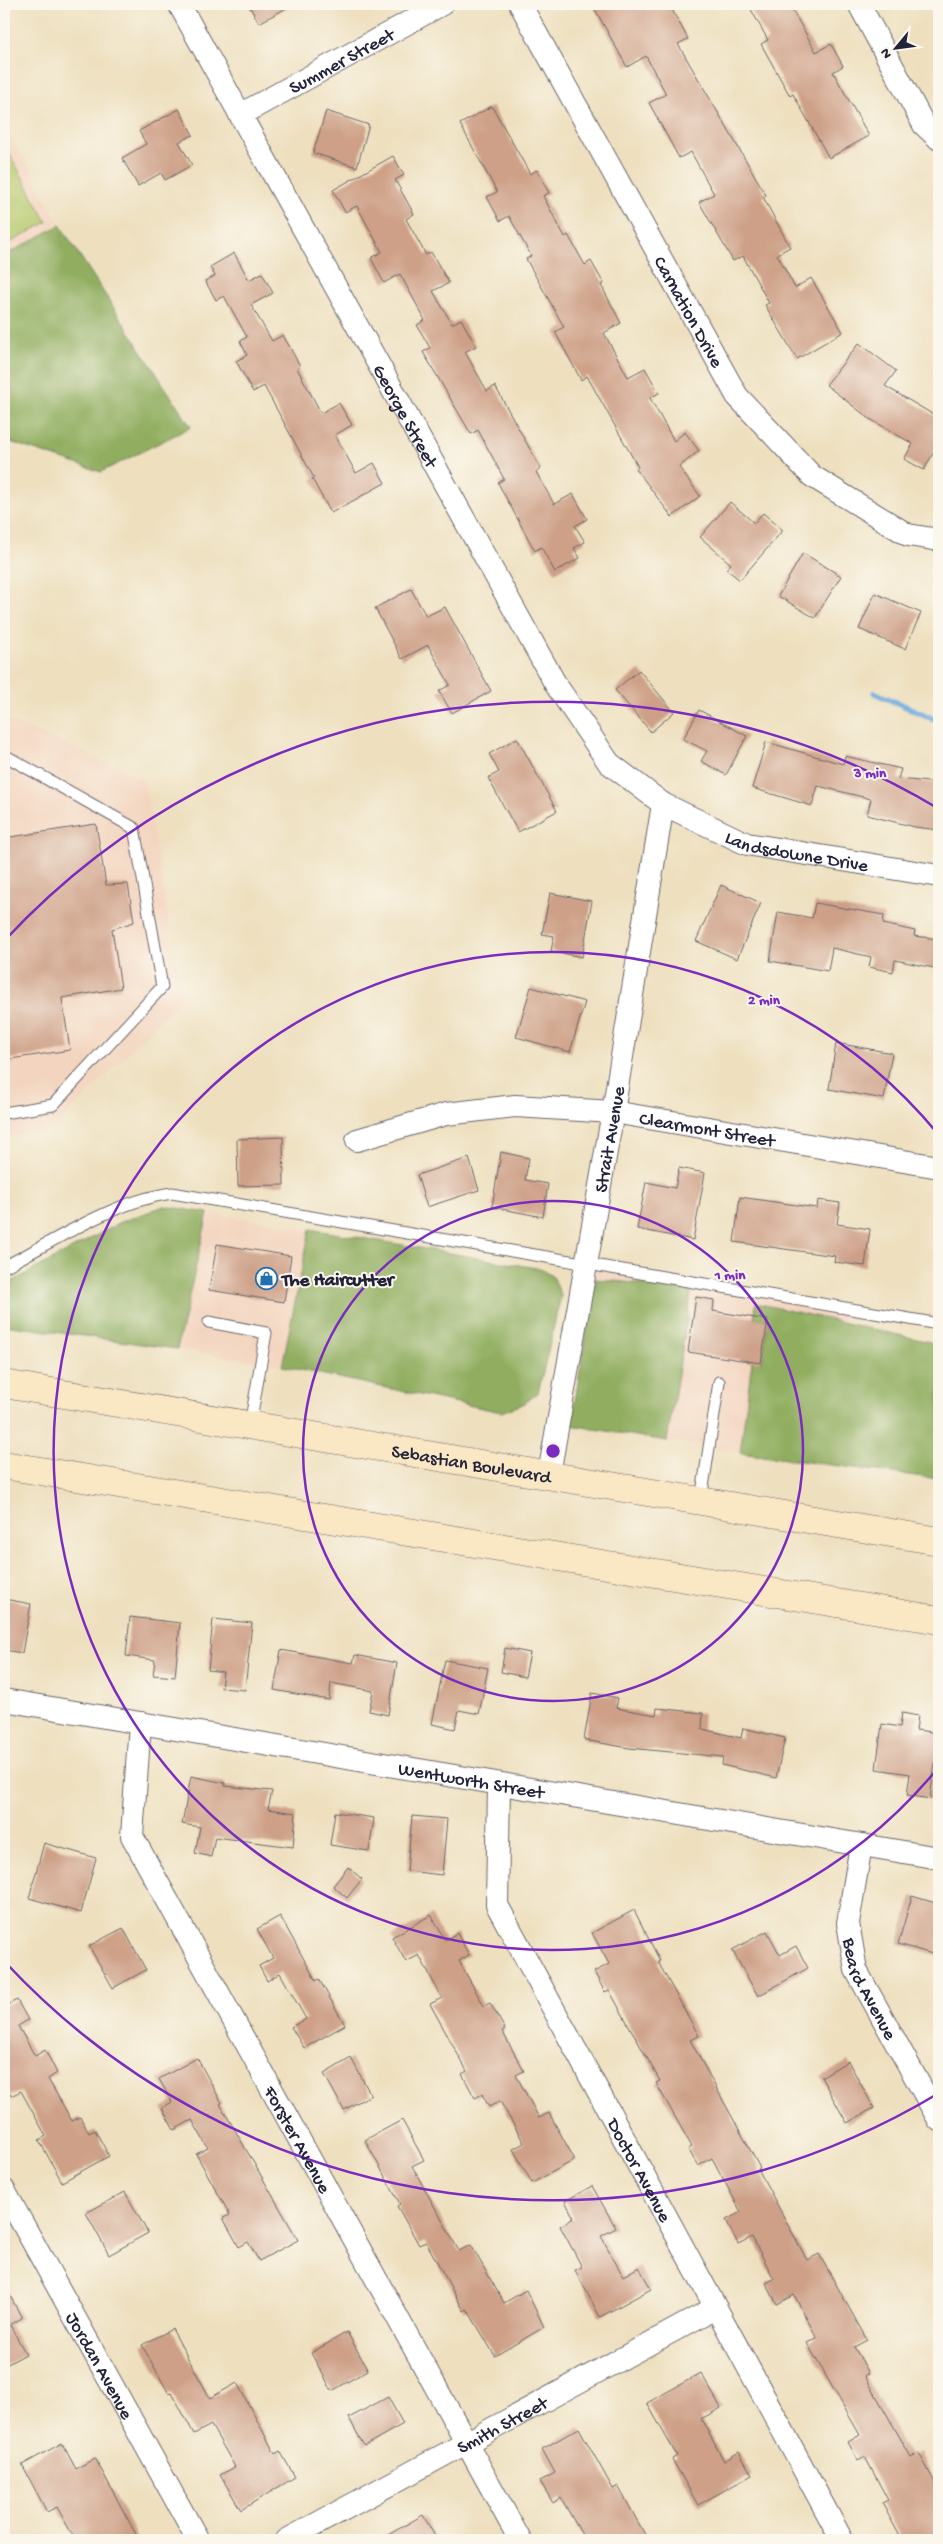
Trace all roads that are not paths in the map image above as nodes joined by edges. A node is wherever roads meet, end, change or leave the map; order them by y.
1 (178, 4) edge
2 (442, 4) edge
3 (520, 4) edge
4 (859, 4) edge
5 (240, 115) junction
6 (939, 139) edge
7 (939, 540) edge
8 (4, 755) edge
9 (662, 804) junction
10 (939, 876) edge
11 (613, 1112) junction
12 (4, 1113) edge
13 (357, 1140) dead end
14 (939, 1167) edge
15 (586, 1263) junction
16 (4, 1267) edge
17 (209, 1322) dead end
18 (939, 1324) edge
19 (719, 1382) dead end
20 (4, 1384) edge
21 (250, 1425) junction
22 (4, 1464) edge
23 (549, 1474) junction
24 (701, 1500) junction
25 (939, 1541) edge
26 (939, 1620) edge
27 (4, 1700) edge
28 (140, 1723) junction
29 (499, 1785) junction
30 (861, 1845) junction
31 (939, 1858) edge
32 (939, 2120) edge
33 (4, 2190) edge
34 (715, 2308) junction
35 (468, 2444) junction
36 (198, 2540) edge
37 (287, 2540) edge
38 (520, 2540) edge
39 (842, 2540) edge

1 - 5 street, George Street
2 - 5 street, Summer Street
3 - 7 street, Carnation Drive
4 - 6 street
5 - 9 street, George Street
8 - 12 lane
9 - 10 street, Landsdowne Drive
9 - 11 street, Strait Avenue
11 - 13 street, Clearmont Street
11 - 14 street, Clearmont Street
11 - 15 street, Strait Avenue
15 - 16 lane
15 - 18 lane
15 - 23 street, Strait Avenue
17 - 21 lane
19 - 24 lane
20 - 21 main road, Sebastian Boulevard
21 - 23 main road, Sebastian Boulevard
22 - 26 main road
23 - 24 main road, Sebastian Boulevard
24 - 25 main road, Sebastian Boulevard
27 - 28 street, Wentworth Street
28 - 29 street, Wentworth Street
28 - 35 street, Forster Avenue
29 - 30 street, Wentworth Street
29 - 34 street, Doctor Avenue
30 - 31 street, Wentworth Street
30 - 32 street, Beard Avenue
33 - 36 street, Jordan Avenue
34 - 35 street, Smith Street
34 - 39 street, Doctor Avenue
35 - 37 street, Smith Street
35 - 38 street, Forster Avenue

